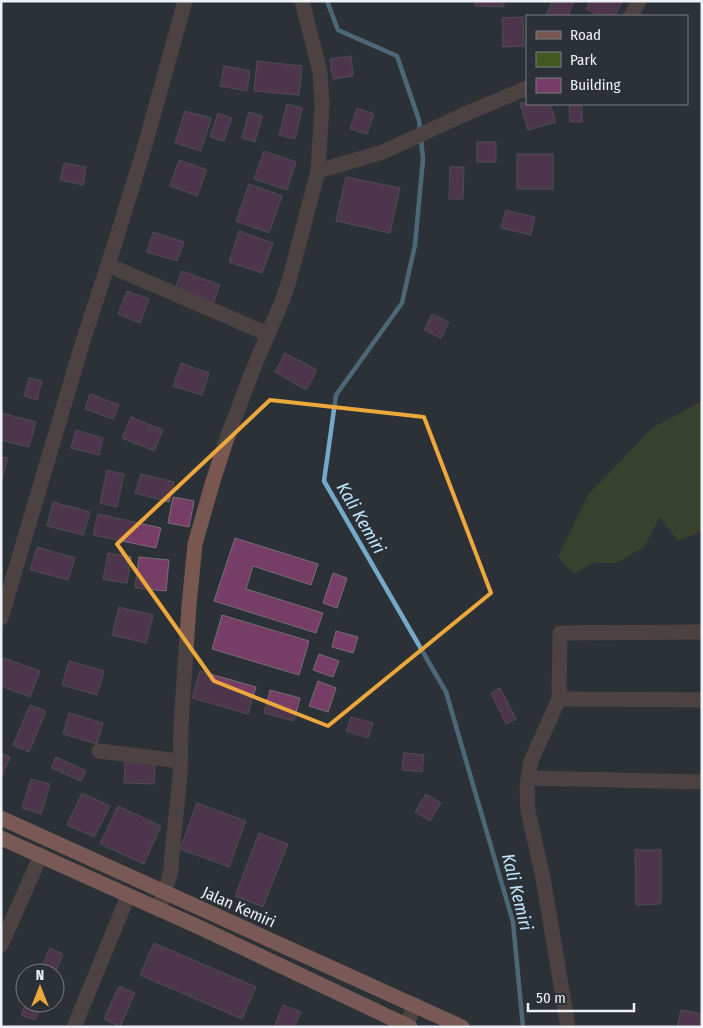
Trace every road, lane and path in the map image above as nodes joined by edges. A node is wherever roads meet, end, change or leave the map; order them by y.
1 (186, 1) edge
2 (302, 1) edge
3 (639, 1) edge
4 (632, 15) edge
5 (526, 88) edge
6 (318, 171) junction
7 (108, 265) junction
8 (268, 334) junction
9 (1, 618) edge
10 (702, 632) edge
11 (559, 699) junction
12 (702, 700) edge
13 (100, 751) dead end
14 (180, 761) junction
15 (528, 778) junction
16 (702, 782) edge
17 (1, 818) edge
18 (1, 838) edge
19 (41, 855) junction
20 (165, 893) junction
21 (128, 896) junction
22 (159, 910) junction
23 (5, 924) edge
24 (1, 945) edge
25 (415, 1005) junction
26 (407, 1026) edge
27 (74, 1027) edge
28 (462, 1027) edge
29 (568, 1027) edge

1 - 7 street
2 - 6 street
3 - 4 street
5 - 6 street
6 - 8 street
7 - 8 street
7 - 9 street
8 - 14 street
10 - 11 street
11 - 12 street
11 - 15 street
13 - 14 street
14 - 20 street
15 - 16 street
15 - 29 street
17 - 20 highway, Jalan Kemiri
18 - 19 highway
19 - 21 highway
19 - 23 street
20 - 22 street
20 - 25 highway, Jalan Kemiri
21 - 22 highway
21 - 27 street
22 - 26 highway
23 - 24 street
25 - 26 street
25 - 28 highway, Jalan Kemiri

